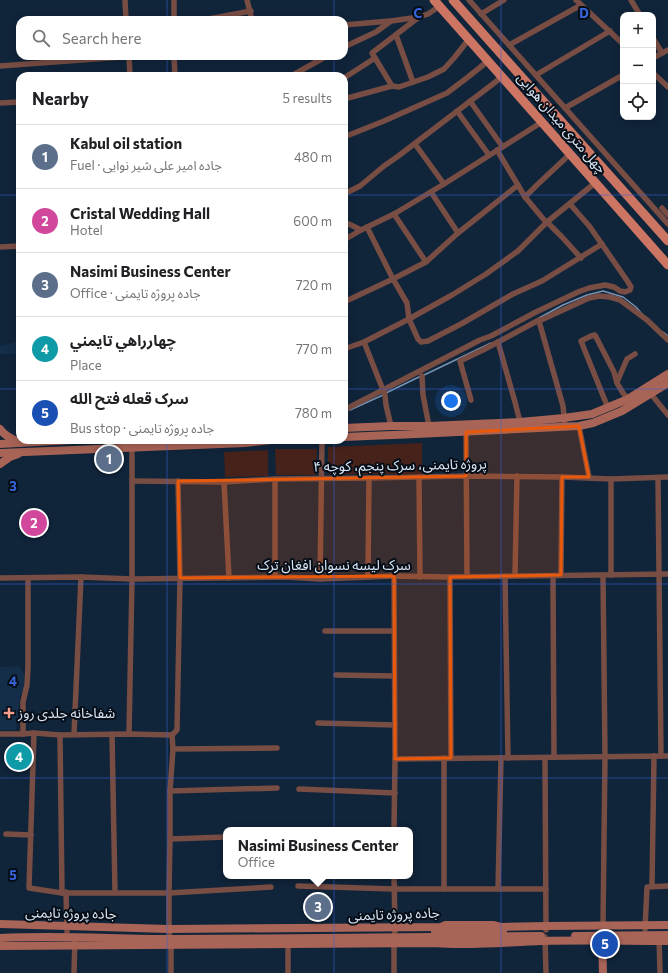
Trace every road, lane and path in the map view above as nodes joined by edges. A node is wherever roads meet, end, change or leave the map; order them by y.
1 (125, 0) edge
2 (174, 0) edge
3 (247, 0) edge
4 (453, 0) edge
5 (469, 0) edge
6 (504, 0) edge
7 (576, 0) edge
8 (631, 0) edge
9 (437, 3) edge
10 (581, 5) junction
11 (250, 12) junction
12 (638, 12) edge
13 (481, 14) junction
14 (126, 16) edge
15 (174, 16) edge
16 (227, 16) edge
17 (251, 16) edge
18 (419, 17) junction
19 (391, 21) junction
20 (348, 25) edge
21 (610, 31) junction
22 (396, 35) junction
23 (469, 39) junction
24 (620, 41) edge
25 (656, 43) edge
26 (348, 45) edge
27 (509, 45) junction
28 (668, 50) edge
29 (662, 53) junction
30 (656, 56) edge
31 (375, 58) junction
32 (67, 60) edge
33 (129, 60) edge
34 (174, 60) edge
35 (316, 60) edge
36 (488, 61) junction
37 (0, 66) edge
38 (130, 72) edge
39 (175, 72) edge
40 (299, 72) edge
41 (348, 75) edge
42 (536, 75) junction
43 (656, 76) edge
44 (502, 77) junction
45 (620, 77) edge
46 (413, 82) junction
47 (392, 86) junction
48 (668, 87) edge
49 (348, 98) edge
50 (470, 101) junction
51 (16, 102) edge
52 (0, 103) edge
53 (565, 108) junction
54 (457, 110) junction
55 (542, 122) junction
56 (348, 136) edge
57 (415, 144) junction
58 (500, 148) junction
59 (570, 154) junction
60 (489, 155) junction
61 (596, 183) junction
62 (444, 184) junction
63 (518, 185) junction
64 (348, 192) edge
65 (431, 192) junction
66 (526, 197) junction
67 (570, 204) junction
68 (662, 208) dead end
69 (394, 214) junction
70 (668, 215) edge
71 (548, 222) junction
72 (348, 224) edge
73 (668, 224) edge
74 (364, 228) junction
75 (458, 233) junction
76 (348, 238) edge
77 (668, 241) edge
78 (602, 244) junction
79 (16, 246) edge
80 (0, 247) edge
81 (581, 258) junction
82 (426, 262) junction
83 (668, 265) edge
84 (393, 279) junction
85 (348, 300) edge
86 (409, 319) junction
87 (539, 322) junction
88 (668, 340) edge
89 (364, 342) junction
90 (498, 342) junction
91 (348, 348) edge
92 (635, 354) dead end
93 (668, 374) edge
94 (422, 376) dead end
95 (617, 383) junction
96 (668, 383) edge
97 (384, 393) junction
98 (651, 394) junction
99 (628, 399) junction
100 (471, 400) dead end
101 (348, 408) edge
102 (608, 408) junction
103 (668, 415) edge
104 (520, 422) junction
105 (565, 422) junction
106 (391, 426) junction
107 (429, 426) junction
108 (579, 426) junction
109 (348, 428) edge
110 (0, 429) edge
111 (466, 432) junction
112 (348, 437) edge
113 (16, 440) edge
114 (16, 443) edge
115 (0, 444) edge
116 (201, 444) edge
117 (322, 444) edge
118 (132, 448) junction
119 (23, 452) junction
120 (0, 453) edge
121 (0, 464) edge
122 (466, 476) junction
123 (517, 476) junction
124 (419, 477) junction
125 (562, 477) junction
126 (589, 477) junction
127 (668, 477) edge
128 (369, 478) junction
129 (658, 478) junction
130 (275, 479) junction
131 (322, 479) junction
132 (611, 479) junction
133 (132, 481) junction
134 (178, 481) junction
135 (224, 482) junction
136 (659, 574) junction
137 (668, 574) edge
138 (611, 575) junction
139 (394, 576) junction
140 (467, 576) junction
141 (505, 576) junction
142 (515, 576) junction
143 (553, 576) junction
144 (561, 576) junction
145 (603, 576) junction
146 (81, 577) junction
147 (275, 577) junction
148 (368, 577) junction
149 (420, 577) junction
150 (450, 577) junction
151 (0, 578) edge
152 (28, 578) junction
153 (180, 578) junction
154 (229, 578) junction
155 (132, 579) junction
156 (320, 579) junction
157 (325, 631) dead end
158 (394, 631) junction
159 (336, 675) dead end
160 (394, 676) junction
161 (318, 722) dead end
162 (395, 725) junction
163 (34, 733) junction
164 (0, 734) edge
165 (23, 734) junction
166 (74, 734) junction
167 (112, 734) junction
168 (129, 734) junction
169 (60, 735) junction
170 (172, 735) junction
171 (277, 748) dead end
172 (173, 749) junction
173 (654, 756) junction
174 (661, 756) junction
175 (668, 756) edge
176 (554, 757) junction
177 (605, 757) junction
178 (444, 758) junction
179 (451, 758) junction
180 (501, 758) junction
181 (508, 758) junction
182 (545, 758) junction
183 (395, 759) junction
184 (277, 788) dead end
185 (299, 789) dead end
186 (170, 791) junction
187 (395, 793) junction
188 (394, 827) edge
189 (6, 834) dead end
190 (31, 835) junction
191 (223, 837) edge
192 (170, 839) junction
193 (394, 879) edge
194 (298, 886) dead end
195 (652, 886) junction
196 (668, 886) edge
197 (271, 887) dead end
198 (394, 889) junction
199 (444, 889) junction
200 (498, 889) junction
201 (546, 890) junction
202 (64, 892) junction
203 (115, 892) junction
204 (169, 893) junction
205 (0, 924) edge
206 (668, 925) edge
207 (646, 927) junction
208 (67, 929) junction
209 (668, 929) edge
210 (0, 933) edge
211 (545, 933) junction
212 (602, 933) junction
213 (395, 935) junction
214 (668, 935) edge
215 (170, 936) junction
216 (0, 938) edge
217 (659, 938) junction
218 (75, 941) junction
219 (668, 941) edge
220 (288, 944) junction
221 (0, 946) edge
222 (74, 973) edge
223 (171, 973) edge
224 (288, 973) edge
225 (394, 973) edge
226 (546, 973) edge
227 (603, 973) edge
228 (660, 973) edge

1 - 14 street
2 - 15 street
3 - 11 street
4 - 77 main road
5 - 13 street
6 - 13 street
7 - 10 street
8 - 12 street
9 - 18 street
9 - 23 main road, چهل متری میدان هوایی
10 - 21 street
10 - 27 street
11 - 16 street
11 - 17 street
13 - 27 street
18 - 19 street
18 - 22 street
19 - 20 street
19 - 26 street
21 - 24 street
21 - 42 street
22 - 31 street
22 - 46 street
23 - 36 main road, چهل متری میدان هوایی
23 - 46 street
25 - 29 street
27 - 42 street
28 - 29 street
29 - 30 street
31 - 41 street
31 - 47 street
32 - 37 street
33 - 38 street
34 - 39 street
35 - 40 street
36 - 44 main road, چهل متری میدان هوایی
36 - 56 street
42 - 53 street
43 - 48 street
44 - 50 street
44 - 55 main road, چهل متری میدان هوایی
45 - 53 street
46 - 47 street
47 - 49 street
50 - 54 street
50 - 58 street
51 - 52 street
53 - 73 street
54 - 57 street
54 - 60 street
55 - 58 street
55 - 59 main road, چهل متری میدان هوایی
57 - 62 street
57 - 64 street
58 - 60 street
58 - 63 street
59 - 61 main road, چهل متری میدان هوایی
59 - 66 street
60 - 62 street
61 - 67 street
61 - 83 main road, چهل متری میدان هوایی
62 - 65 street
63 - 66 street
63 - 75 street
65 - 69 street
65 - 75 street
66 - 71 street
67 - 71 street
67 - 78 street
68 - 70 street
69 - 74 street
69 - 82 street
71 - 81 street
71 - 86 street
72 - 74 street
74 - 76 street
74 - 84 street
75 - 82 street
78 - 81 street
78 - 97 street
79 - 80 street
81 - 86 street
82 - 84 street
84 - 85 street
84 - 86 street
86 - 89 street
87 - 88 street
87 - 90 street
87 - 105 street
89 - 91 street
89 - 97 street
90 - 100 street
90 - 104 street
92 - 95 street
93 - 99 main road
94 - 107 street
95 - 99 street
95 - 102 street
96 - 98 main road
97 - 101 street
97 - 106 street
98 - 103 street
98 - 108 main road
99 - 102 main road
102 - 105 main road
104 - 105 main road
104 - 107 main road
105 - 108 main road
105 - 111 main road
106 - 107 main road
106 - 109 main road
108 - 126 street
110 - 113 main road
111 - 112 main road
111 - 122 street
114 - 115 main road
116 - 118 main road
117 - 131 street
118 - 119 main road
118 - 133 street
119 - 120 main road
119 - 121 main road
122 - 123 street, پروژه تایمنی، سرک پنجم، کوچه ۴
122 - 124 street, پروژه تایمنی، سرک پنجم، کوچه ۴
122 - 140 street
123 - 125 street, پروژه تایمنی، سرک پنجم، کوچه ۴
123 - 142 street
124 - 128 street, پروژه تایمنی، سرک پنجم، کوچه ۴
124 - 149 street
125 - 126 street, پروژه تایمنی، سرک پنجم، کوچه ۴
125 - 144 street
126 - 132 street, پروژه تایمنی، سرک پنجم، کوچه ۴
127 - 129 street, پروژه تایمنی، سرک پنجم، کوچه ۴
128 - 131 street, پروژه تایمنی، سرک پنجم، کوچه ۴
128 - 148 street
129 - 132 street, پروژه تایمنی، سرک پنجم، کوچه ۴
129 - 136 street
130 - 131 street, پروژه تایمنی، سرک پنجم، کوچه ۴
130 - 135 street, پروژه تایمنی، سرک پنجم، کوچه ۴
130 - 147 street
131 - 156 street
132 - 138 street
133 - 134 street, پروژه تایمنی، سرک پنجم، کوچه ۴
133 - 155 street
134 - 135 street, پروژه تایمنی، سرک پنجم، کوچه ۴
134 - 153 street
135 - 154 street
136 - 137 street, سرک لیسه نسوان افغان‌ ترک
136 - 138 street, سرک لیسه نسوان افغان‌ ترک
136 - 174 street
138 - 145 street, سرک لیسه نسوان افغان‌ ترک
139 - 148 street, سرک لیسه نسوان افغان‌ ترک
139 - 149 street, سرک لیسه نسوان افغان‌ ترک
139 - 158 street
140 - 141 street, سرک لیسه نسوان افغان‌ ترک
140 - 150 street, سرک لیسه نسوان افغان‌ ترک
141 - 142 street, سرک لیسه نسوان افغان‌ ترک
141 - 181 street
142 - 143 street, سرک لیسه نسوان افغان‌ ترک
143 - 144 street, سرک لیسه نسوان افغان‌ ترک
143 - 176 street
144 - 145 street, سرک لیسه نسوان افغان‌ ترک
145 - 177 street
146 - 152 street, سرک لیسه نسوان افغان‌ ترک
146 - 155 street, سرک لیسه نسوان افغان‌ ترک
146 - 166 street
147 - 154 street, سرک لیسه نسوان افغان‌ ترک
147 - 156 street, سرک لیسه نسوان افغان‌ ترک
148 - 156 street, سرک لیسه نسوان افغان‌ ترک
149 - 150 street, سرک لیسه نسوان افغان‌ ترک
150 - 179 street
151 - 152 street, سرک لیسه نسوان افغان‌ ترک
152 - 165 street
153 - 154 street, سرک لیسه نسوان افغان‌ ترک
153 - 155 street, سرک لیسه نسوان افغان‌ ترک
153 - 170 street
155 - 168 street
157 - 158 street
158 - 160 street
159 - 160 street
160 - 162 street
161 - 162 street
162 - 183 street
163 - 165 street
163 - 169 street
163 - 190 street
164 - 165 street
166 - 167 street
166 - 169 street
167 - 168 street
167 - 203 street
168 - 170 street
169 - 202 street
170 - 172 street
171 - 172 street
172 - 186 street
173 - 174 street
173 - 177 street
173 - 195 street
174 - 175 street
176 - 177 street
176 - 182 street
177 - 212 street
178 - 179 street
178 - 183 street
178 - 199 street
179 - 180 street
180 - 181 street
180 - 200 street
181 - 182 street
182 - 201 street
183 - 187 street
184 - 186 street
185 - 187 street
186 - 192 street
187 - 188 street
189 - 190 street
190 - 202 street
191 - 192 street
192 - 204 street
193 - 198 street
194 - 198 street
195 - 196 street
195 - 207 street
197 - 204 street
198 - 199 street
198 - 213 street
199 - 200 street
200 - 201 street
201 - 211 street
202 - 203 street
202 - 208 street
203 - 204 street
204 - 215 street
205 - 208 main road, جاده پروژه تایمنی
206 - 207 main road, جاده پروژه تایمنی
207 - 209 main road, جاده پروژه تایمنی
207 - 212 main road, جاده پروژه تایمنی
208 - 210 main road, جاده پروژه تایمنی
208 - 215 main road, جاده پروژه تایمنی
211 - 212 main road, جاده پروژه تایمنی
211 - 212 main road, جاده پروژه تایمنی
211 - 213 main road, جاده پروژه تایمنی
211 - 213 main road, جاده پروژه تایمنی
211 - 226 street
212 - 217 main road, جاده پروژه تایمنی
212 - 227 main road
213 - 215 main road, جاده پروژه تایمنی
213 - 220 main road, جاده پروژه تایمنی
213 - 225 street
214 - 217 main road, جاده پروژه تایمنی
215 - 218 main road, جاده پروژه تایمنی
215 - 220 main road, جاده پروژه تایمنی
215 - 223 street
216 - 218 main road, جاده پروژه تایمنی
217 - 219 main road, جاده پروژه تایمنی
217 - 228 street
218 - 221 main road, جاده پروژه تایمنی
218 - 222 street
220 - 224 street

